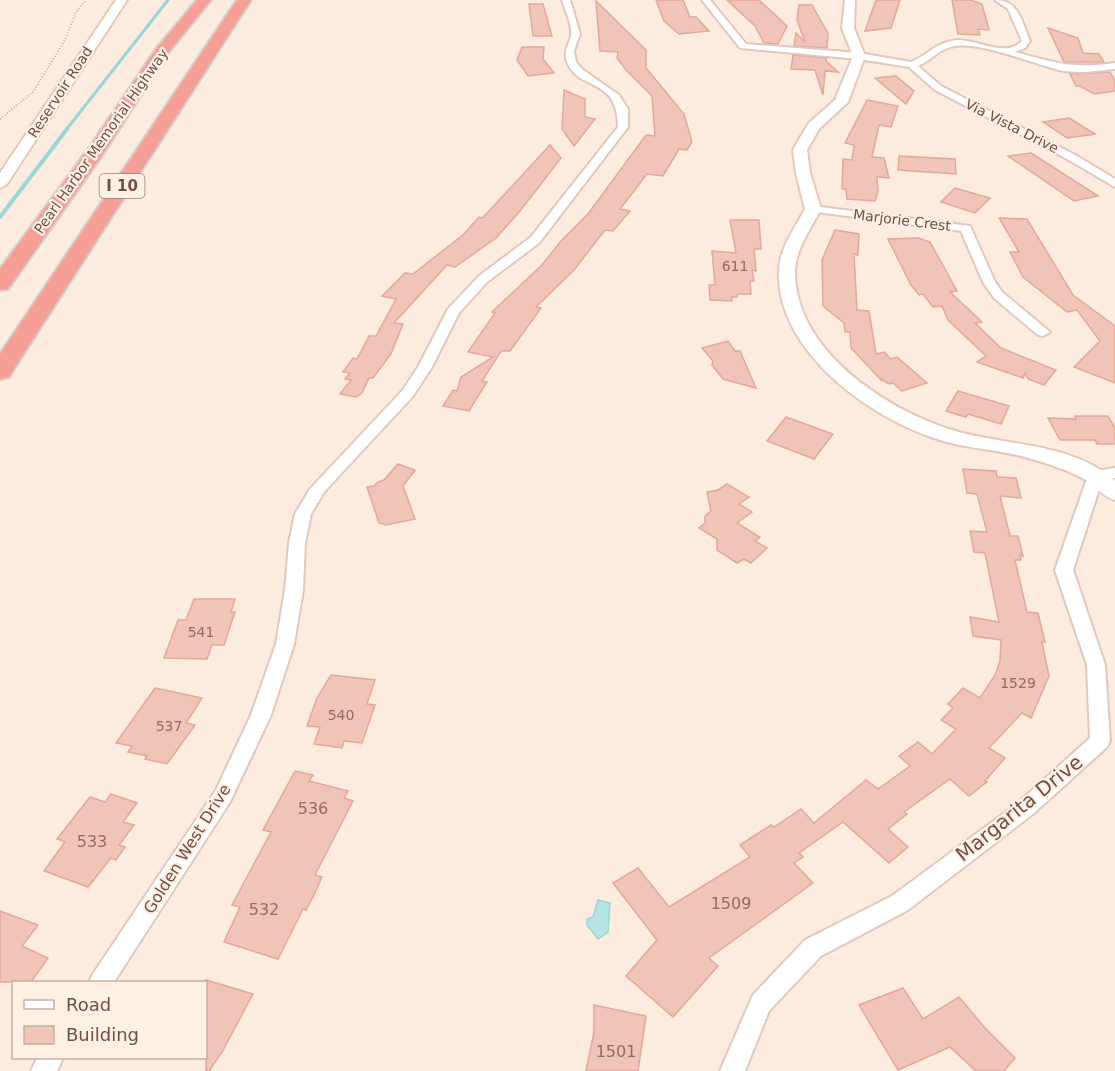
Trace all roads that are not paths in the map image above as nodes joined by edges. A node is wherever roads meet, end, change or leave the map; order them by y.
1 (122, 0) edge
2 (204, 0) edge
3 (244, 0) edge
4 (566, 0) edge
5 (706, 0) edge
6 (849, 0) edge
7 (999, 0) edge
8 (1009, 52) junction
9 (859, 56) junction
10 (912, 64) junction
11 (1115, 66) edge
12 (0, 184) edge
13 (1115, 184) edge
14 (813, 209) junction
15 (0, 284) edge
16 (1043, 332) dead end
17 (0, 372) edge
18 (1106, 475) edge
19 (1115, 492) edge
20 (101, 981) edge
21 (732, 1071) edge

1 - 12 street, Reservoir Road
2 - 15 highway, Pearl Harbor Memorial Highway / I 10
3 - 17 highway, I 10
4 - 20 street, Golden West Drive
5 - 9 street
6 - 9 street
7 - 8 street
8 - 10 street
8 - 11 street
9 - 10 street
9 - 14 street
10 - 13 street, Via Vista Drive
14 - 16 street, Marjorie Crest
14 - 18 street
18 - 19 street
18 - 21 street, Margarita Drive

